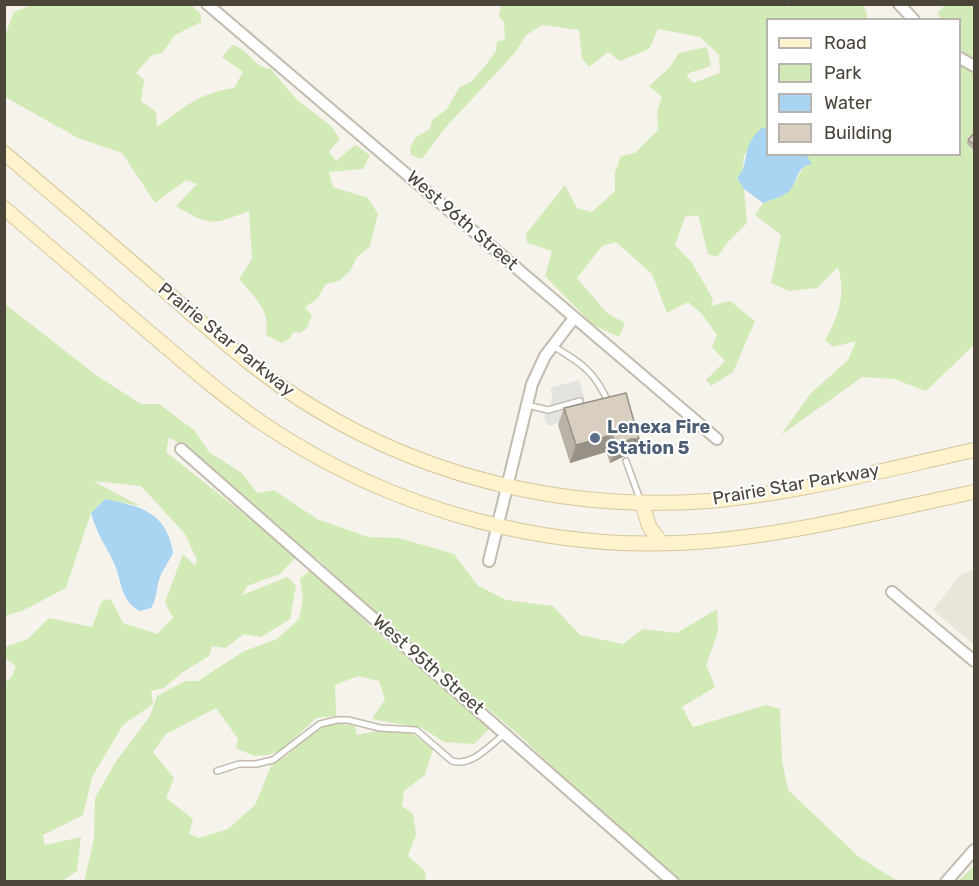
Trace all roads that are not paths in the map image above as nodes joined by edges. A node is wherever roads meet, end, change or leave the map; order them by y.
1 (207, 4) edge
2 (899, 4) edge
3 (912, 18) edge
4 (961, 59) edge
5 (975, 66) edge
6 (4, 153) edge
7 (4, 208) edge
8 (574, 318) junction
9 (552, 346) junction
10 (580, 402) edge
11 (525, 405) junction
12 (610, 406) edge
13 (717, 439) dead end
14 (181, 449) dead end
15 (975, 450) edge
16 (626, 461) dead end
17 (506, 486) junction
18 (975, 492) edge
19 (642, 503) junction
20 (497, 526) junction
21 (661, 543) junction
22 (489, 561) dead end
23 (892, 592) dead end
24 (975, 662) edge
25 (506, 733) junction
26 (217, 771) dead end
27 (975, 850) edge
28 (673, 882) edge
29 (946, 882) edge

1 - 8 street, West 96th Street
2 - 3 street
4 - 5 street
6 - 17 main road, Prairie Star Parkway
7 - 20 main road
8 - 9 street
8 - 13 street, West 96th Street
9 - 11 street
9 - 12 lane
10 - 11 lane
11 - 17 street
14 - 25 street, West 95th Street
15 - 19 main road, Prairie Star Parkway
16 - 19 lane
17 - 19 main road, Prairie Star Parkway
17 - 20 street
18 - 21 main road
19 - 21 main road
20 - 21 main road
20 - 22 street
23 - 24 street
25 - 26 lane
25 - 28 street, West 95th Street
27 - 29 street

